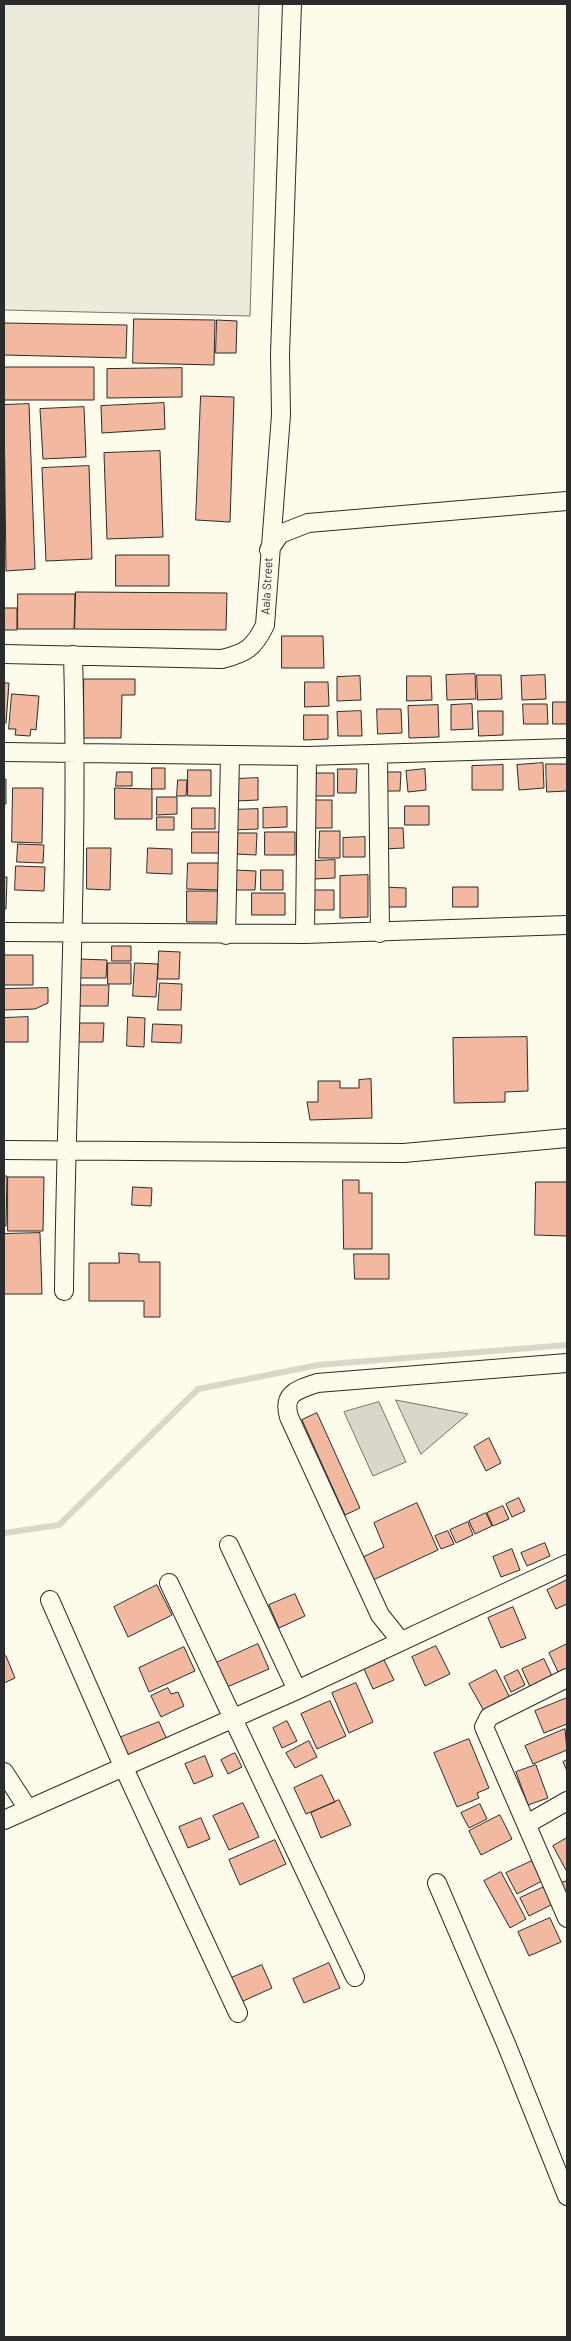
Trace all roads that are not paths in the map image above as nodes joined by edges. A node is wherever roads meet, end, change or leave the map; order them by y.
1 (292, 4) edge
2 (567, 501) edge
3 (269, 550) junction
4 (4, 654) edge
5 (73, 655) junction
6 (567, 748) edge
7 (4, 752) edge
8 (76, 753) junction
9 (378, 754) junction
10 (307, 756) junction
11 (230, 757) junction
12 (567, 926) edge
13 (4, 932) edge
14 (74, 932) junction
15 (380, 933) junction
16 (305, 934) junction
17 (226, 935) junction
18 (567, 1138) edge
19 (4, 1150) edge
20 (65, 1151) junction
21 (64, 1291) dead end
22 (567, 1363) edge
23 (229, 1545) dead end
24 (567, 1564) edge
25 (169, 1583) dead end
26 (50, 1600) dead end
27 (400, 1640) junction
28 (567, 1678) edge
29 (296, 1690) junction
30 (233, 1717) junction
31 (123, 1766) junction
32 (4, 1772) edge
33 (567, 1801) edge
34 (28, 1809) junction
35 (4, 1820) edge
36 (526, 1824) junction
37 (437, 1883) dead end
38 (567, 1918) edge
39 (355, 1976) dead end
40 (238, 2013) dead end
41 (567, 2196) edge

1 - 3 street
2 - 3 street, Aala Street
3 - 5 street, Aala Street
4 - 5 street, Aala Street
5 - 8 street
6 - 9 street
7 - 8 street
8 - 11 street
8 - 14 street
9 - 10 street
9 - 15 street
10 - 11 street
10 - 16 street
11 - 17 street
12 - 15 street
13 - 14 street
14 - 17 street
14 - 20 street
15 - 16 street
16 - 17 street
18 - 20 street
19 - 20 street
20 - 21 street
22 - 27 street
23 - 29 street
24 - 27 street
25 - 30 street
26 - 31 street
27 - 29 street
28 - 36 street
29 - 30 street
30 - 31 street
30 - 39 street
31 - 34 street
31 - 40 street
32 - 34 street
33 - 36 street
34 - 35 street
36 - 38 street
37 - 41 street

